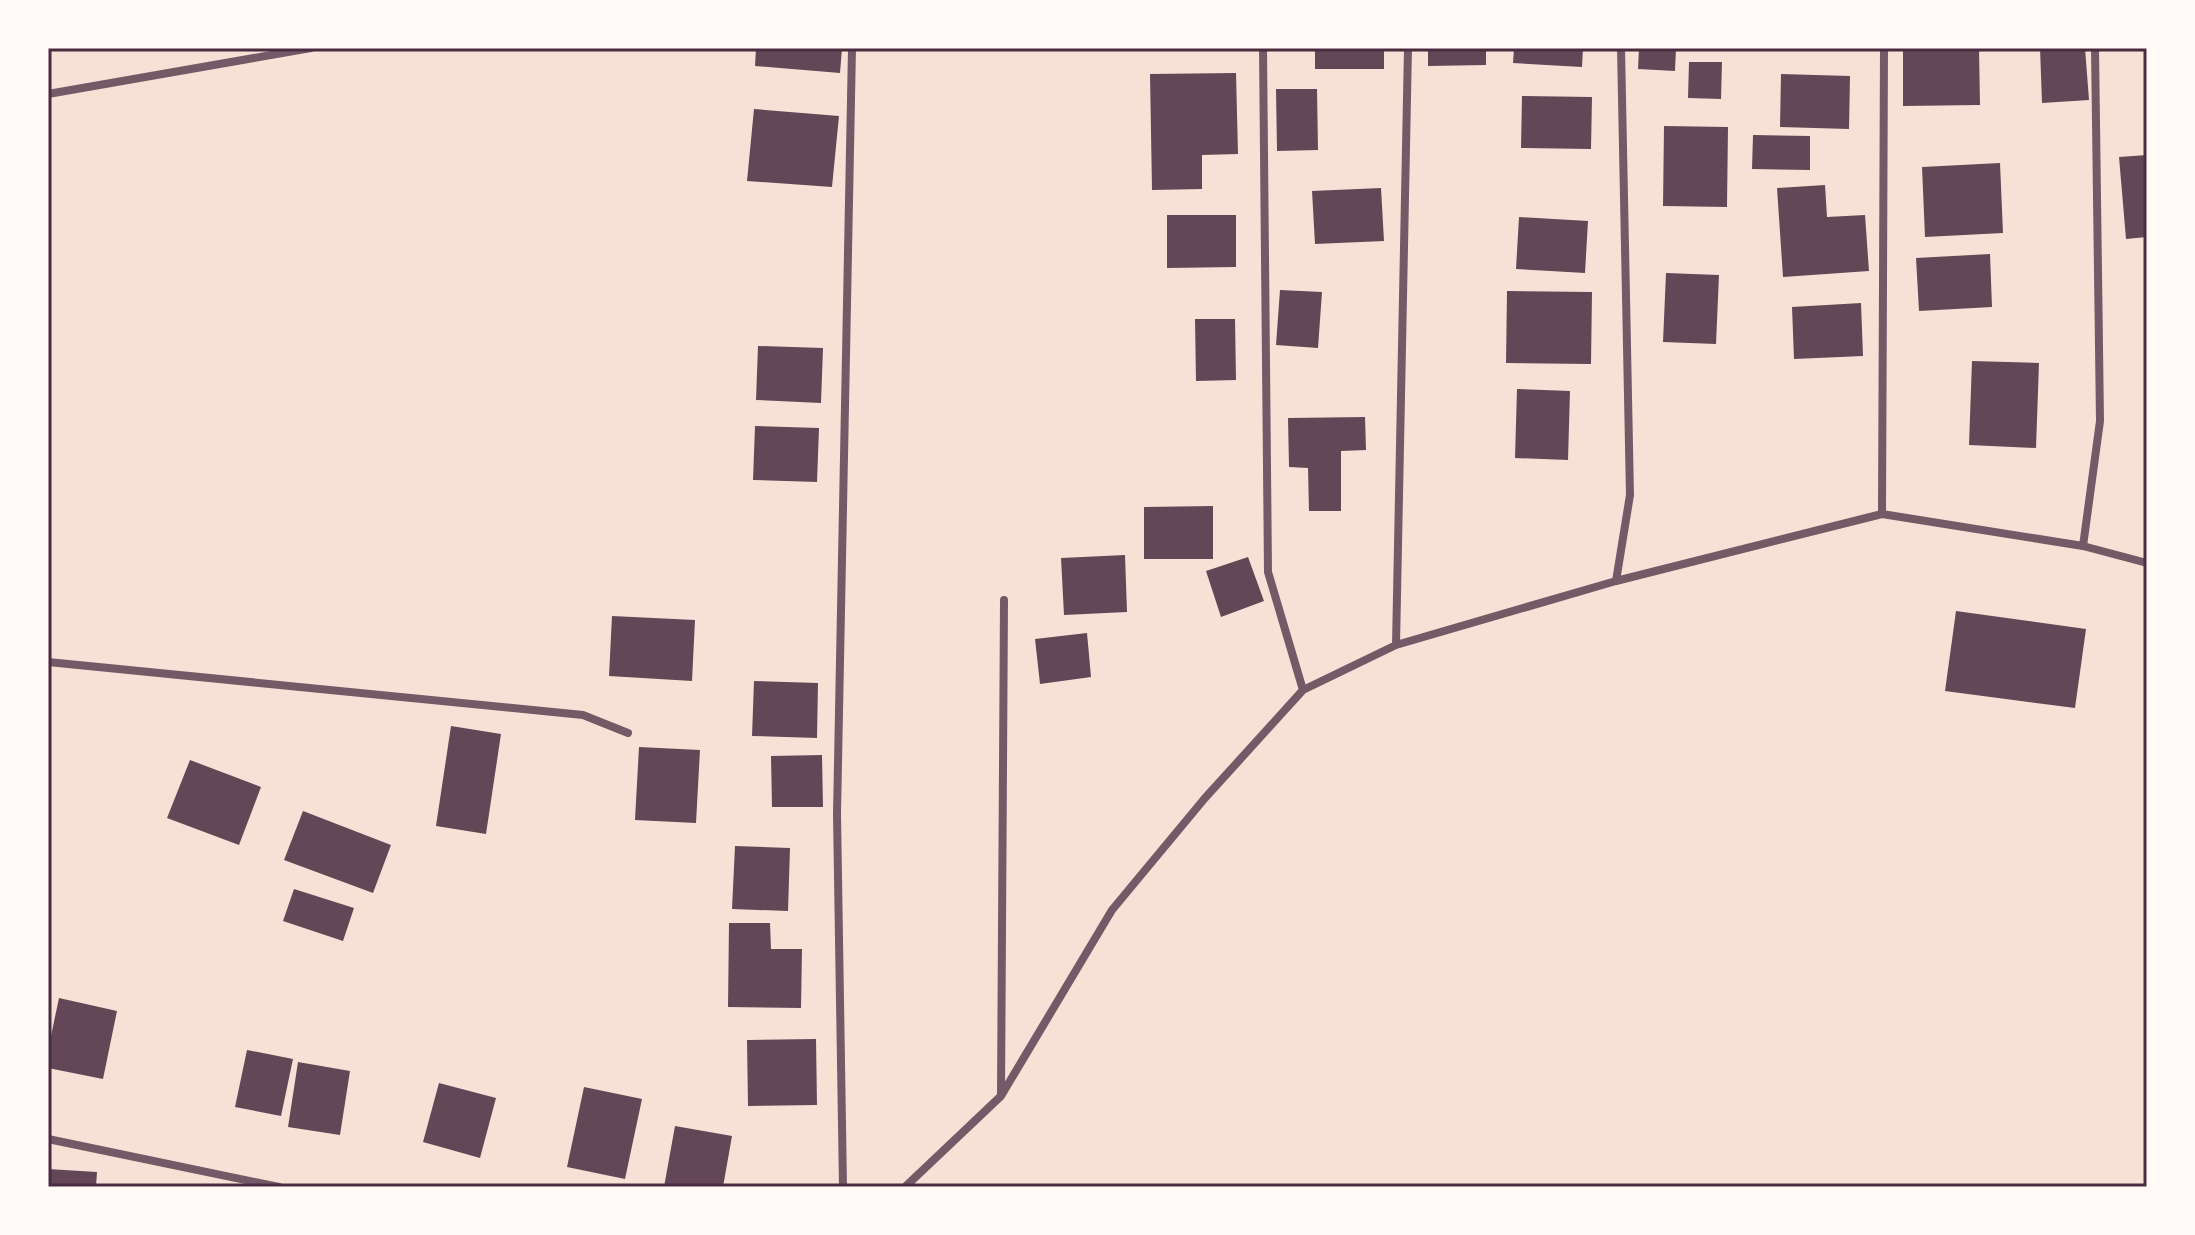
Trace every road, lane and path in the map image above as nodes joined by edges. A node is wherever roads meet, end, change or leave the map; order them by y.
1 (311, 48) edge
2 (852, 48) edge
3 (1263, 48) edge
4 (1408, 48) edge
5 (1621, 48) edge
6 (1884, 48) edge
7 (2095, 48) edge
8 (48, 94) edge
9 (1882, 514) junction
10 (2083, 546) junction
11 (2147, 563) edge
12 (1616, 581) junction
13 (1004, 600) dead end
14 (1396, 645) junction
15 (48, 662) edge
16 (1303, 690) junction
17 (628, 733) dead end
18 (1001, 1096) junction
19 (48, 1139) edge
20 (279, 1187) edge
21 (843, 1187) edge
22 (905, 1187) edge

1 - 8 street
2 - 21 street
3 - 16 street
4 - 14 street
5 - 12 street
6 - 9 street
7 - 10 street
9 - 10 street
9 - 12 street
10 - 11 street
12 - 14 street
13 - 18 street
14 - 16 street
15 - 17 street
16 - 18 street
18 - 22 street
19 - 20 street

